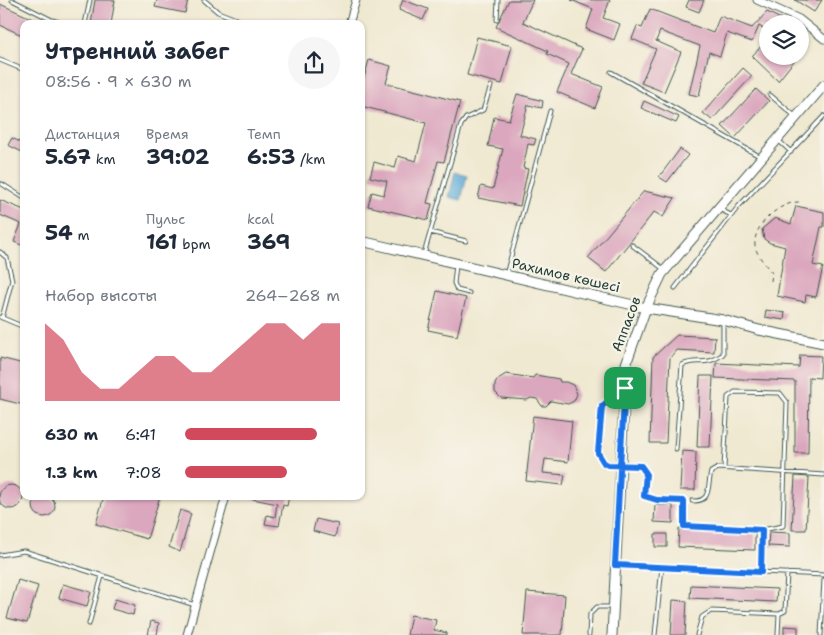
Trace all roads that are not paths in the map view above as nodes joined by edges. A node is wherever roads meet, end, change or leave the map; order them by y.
1 (12, 0) edge
2 (90, 0) edge
3 (204, 0) edge
4 (356, 0) edge
5 (498, 0) edge
6 (757, 0) edge
7 (52, 20) edge
8 (86, 20) edge
9 (239, 20) edge
10 (350, 20) edge
11 (497, 20) dead end
12 (824, 39) edge
13 (0, 60) edge
14 (20, 68) edge
15 (611, 72) dead end
16 (824, 85) edge
17 (491, 86) dead end
18 (770, 96) dead end
19 (550, 111) dead end
20 (824, 116) edge
21 (796, 117) junction
22 (777, 140) junction
23 (790, 152) junction
24 (762, 158) junction
25 (2, 184) dead end
26 (20, 195) edge
27 (718, 209) junction
28 (732, 215) junction
29 (430, 232) junction
30 (466, 241) dead end
31 (365, 242) edge
32 (632, 245) dead end
33 (0, 252) edge
34 (423, 257) junction
35 (456, 265) junction
36 (665, 270) junction
37 (506, 276) junction
38 (675, 288) dead end
39 (469, 293) dead end
40 (646, 308) junction
41 (1, 317) edge
42 (724, 320) junction
43 (20, 325) edge
44 (824, 343) edge
45 (625, 388) junction
46 (676, 449) dead end
47 (620, 465) junction
48 (724, 468) junction
49 (786, 472) junction
50 (824, 475) edge
51 (225, 500) edge
52 (692, 501) dead end
53 (762, 530) junction
54 (0, 555) edge
55 (615, 565) junction
56 (662, 567) junction
57 (761, 572) junction
58 (787, 573) junction
59 (824, 575) edge
60 (102, 576) junction
61 (824, 580) edge
62 (196, 605) junction
63 (613, 607) junction
64 (779, 614) junction
65 (89, 624) dead end
66 (187, 635) edge
67 (588, 635) edge
68 (612, 635) edge
69 (655, 635) edge
70 (697, 635) edge
71 (778, 635) edge
72 (822, 635) edge

1 - 7 lane
2 - 8 lane
3 - 9 lane
4 - 10 street
5 - 11 lane
6 - 12 street
13 - 14 lane
15 - 24 lane
16 - 21 street, Аппасов
17 - 29 lane
18 - 21 lane
19 - 37 lane
20 - 23 lane
21 - 22 street, Аппасов
22 - 23 lane
22 - 24 street, Аппасов
23 - 28 lane
24 - 27 street, Аппасов
25 - 26 lane
27 - 28 lane
27 - 36 street, Аппасов
28 - 38 lane
29 - 30 lane
29 - 34 lane
31 - 34 street, Рахимов көшесі
32 - 36 lane
33 - 41 lane
34 - 35 street, Рахимов көшесі
35 - 37 street, Рахимов көшесі
35 - 39 lane
36 - 40 street, Аппасов
37 - 40 street, Рахимов көшесі
40 - 42 street, Рахимов көшесі
40 - 45 street, Аппасов
41 - 43 lane
42 - 44 street, Рахимов көшесі
42 - 46 lane
45 - 47 street, Аппасов
45 - 47 lane
47 - 53 lane
47 - 55 street, Аппасов
48 - 49 lane
48 - 49 lane
48 - 52 lane
49 - 50 lane
49 - 53 lane
51 - 62 street
53 - 57 lane
54 - 60 lane
55 - 56 lane
55 - 63 street, Аппасов
56 - 57 lane
56 - 69 lane
57 - 58 lane
58 - 59 lane
58 - 64 lane
60 - 62 lane
60 - 65 lane
61 - 72 lane
62 - 66 street
63 - 67 lane
63 - 68 street, Аппасов
64 - 70 lane
64 - 71 lane

